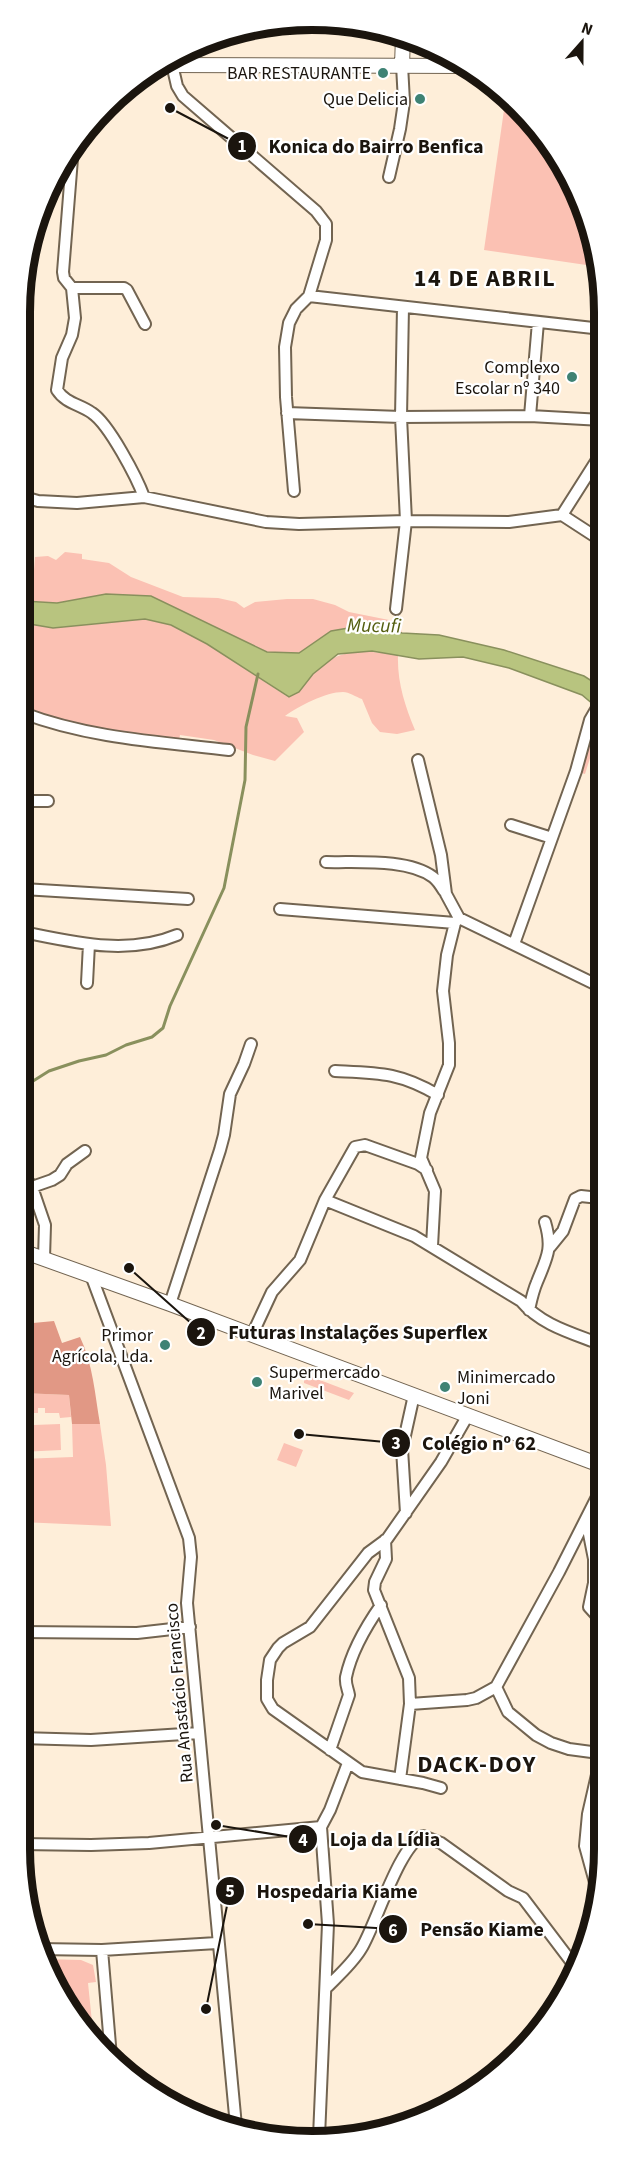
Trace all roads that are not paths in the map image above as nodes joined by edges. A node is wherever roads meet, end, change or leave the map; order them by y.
1 (403, 45) edge
2 (180, 63) edge
3 (402, 65) junction
4 (449, 66) edge
5 (170, 69) edge
6 (68, 172) edge
7 (389, 177) dead end
8 (72, 288) junction
9 (309, 296) junction
10 (403, 307) junction
11 (538, 322) junction
12 (145, 324) dead end
13 (594, 328) edge
14 (287, 413) junction
15 (530, 416) junction
16 (401, 417) junction
17 (594, 420) edge
18 (594, 465) edge
19 (294, 491) dead end
20 (144, 497) junction
21 (30, 499) edge
22 (562, 515) junction
23 (406, 521) junction
24 (594, 536) edge
25 (396, 609) dead end
26 (594, 714) edge
27 (30, 715) edge
28 (229, 750) dead end
29 (418, 760) dead end
30 (30, 801) edge
31 (48, 801) dead end
32 (511, 825) dead end
33 (552, 838) junction
34 (326, 862) dead end
35 (30, 890) edge
36 (446, 894) junction
37 (188, 899) dead end
38 (280, 909) dead end
39 (457, 920) junction
40 (30, 933) edge
41 (177, 935) dead end
42 (89, 944) junction
43 (514, 944) junction
44 (87, 983) dead end
45 (594, 984) edge
46 (251, 1044) dead end
47 (335, 1071) dead end
48 (438, 1095) junction
49 (85, 1152) dead end
50 (427, 1170) junction
51 (30, 1183) edge
52 (32, 1186) junction
53 (590, 1197) dead end
54 (325, 1200) junction
55 (544, 1222) dead end
56 (432, 1246) junction
57 (550, 1247) junction
58 (30, 1254) edge
59 (44, 1258) junction
60 (91, 1275) junction
61 (170, 1304) junction
62 (529, 1310) junction
63 (252, 1335) junction
64 (594, 1342) edge
65 (414, 1395) junction
66 (468, 1415) junction
67 (594, 1463) edge
68 (594, 1503) edge
69 (406, 1513) junction
70 (586, 1518) junction
71 (385, 1540) junction
72 (594, 1559) edge
73 (594, 1559) edge
74 (594, 1582) edge
75 (594, 1582) edge
76 (381, 1605) junction
77 (594, 1611) edge
78 (190, 1627) junction
79 (30, 1632) edge
80 (496, 1687) junction
81 (410, 1704) junction
82 (199, 1733) junction
83 (30, 1738) edge
84 (330, 1750) junction
85 (594, 1752) edge
86 (348, 1763) junction
87 (400, 1779) junction
88 (441, 1788) dead end
89 (594, 1788) edge
90 (321, 1827) junction
91 (208, 1839) junction
92 (30, 1844) edge
93 (593, 1874) edge
94 (218, 1943) junction
95 (49, 1950) edge
96 (102, 1950) junction
97 (571, 1961) edge
98 (326, 1988) junction
99 (110, 2045) edge
100 (235, 2120) edge
101 (319, 2131) edge

1 - 3 main road
2 - 3 main road
3 - 4 main road
3 - 7 street
5 - 9 street
6 - 8 street
8 - 12 street
8 - 20 street
9 - 10 street
9 - 14 street
10 - 11 street
10 - 16 street
11 - 13 street
11 - 15 street
14 - 16 street
14 - 19 street
15 - 16 street
15 - 17 street
16 - 23 street
18 - 22 street
20 - 21 street
20 - 23 street
22 - 23 street
22 - 24 street
23 - 25 street
26 - 33 street
27 - 28 street
29 - 36 street
30 - 31 street
32 - 33 street
33 - 43 street
34 - 36 street
35 - 37 street
36 - 39 street
38 - 39 street
39 - 43 street
39 - 48 street
40 - 42 street
41 - 42 street
42 - 44 street
43 - 45 street
46 - 61 street
47 - 48 street
48 - 50 street
49 - 52 street
50 - 54 street
50 - 56 street
51 - 52 street
52 - 59 street
53 - 57 street
54 - 56 street
54 - 63 street
55 - 57 street
56 - 62 street
57 - 62 street
58 - 59 main road
59 - 60 main road
60 - 61 main road
60 - 78 street, Rua Anastácio Francisco
61 - 63 main road
62 - 64 street
63 - 65 main road
65 - 66 main road
65 - 69 street
66 - 67 main road
66 - 69 street
68 - 70 street
69 - 71 street
70 - 73 street
70 - 80 street
71 - 76 street
71 - 84 street
72 - 75 street
74 - 77 street
76 - 81 street
76 - 84 street
78 - 79 street
78 - 82 street, Rua Anastácio Francisco
80 - 81 street
80 - 85 street
81 - 87 street
82 - 83 street
82 - 91 street, Rua Anastácio Francisco
84 - 86 street
86 - 87 street
86 - 90 street
87 - 88 street
89 - 93 street
90 - 91 street
90 - 98 street
91 - 92 street
91 - 94 street, Rua Anastácio Francisco
94 - 96 street
94 - 100 street, Rua Anastácio Francisco
95 - 96 street
96 - 99 street
97 - 98 street
98 - 101 street

